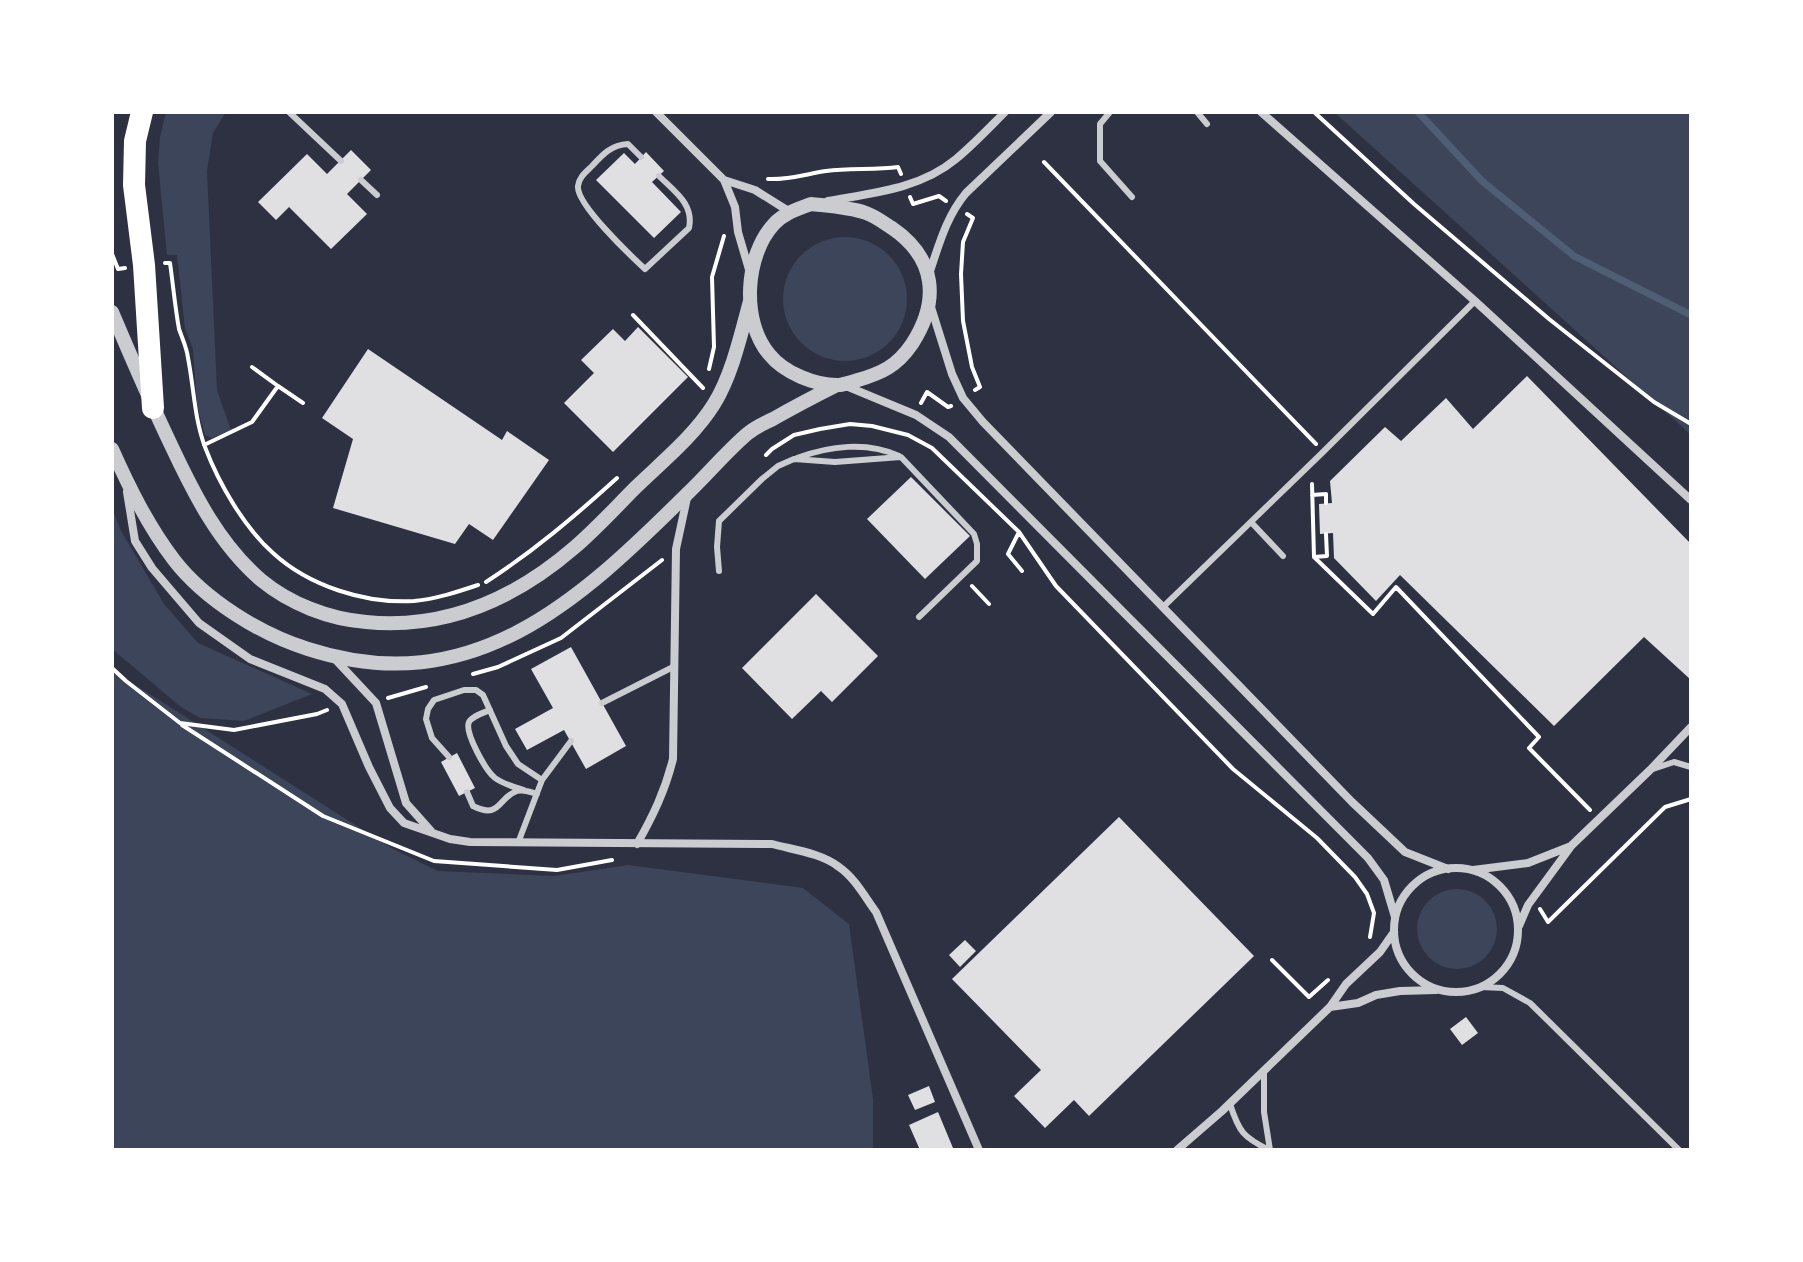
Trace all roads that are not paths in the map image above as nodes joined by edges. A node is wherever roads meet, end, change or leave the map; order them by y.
1 (142, 112) edge
2 (289, 112) edge
3 (656, 112) edge
4 (1005, 112) edge
5 (1051, 112) edge
6 (1110, 112) edge
7 (1197, 112) edge
8 (1261, 112) edge
9 (1207, 124) dead end
10 (641, 157) dead end
11 (341, 161) dead end
12 (659, 176) dead end
13 (361, 180) dead end
14 (724, 180) junction
15 (377, 195) dead end
16 (1132, 197) dead end
17 (811, 204) junction
18 (790, 212) junction
19 (750, 273) junction
20 (929, 275) junction
21 (750, 301) junction
22 (1475, 301) junction
23 (930, 304) junction
24 (112, 312) edge
25 (840, 385) junction
26 (153, 408) junction
27 (112, 449) edge
28 (901, 457) junction
29 (794, 459) junction
30 (125, 477) junction
31 (687, 494) junction
32 (1691, 500) edge
33 (1251, 522) junction
34 (1283, 556) dead end
35 (719, 571) dead end
36 (1163, 607) junction
37 (919, 617) dead end
38 (334, 658) junction
39 (673, 667) junction
40 (602, 703) dead end
41 (490, 710) junction
42 (1691, 727) edge
43 (571, 741) dead end
44 (449, 757) dead end
45 (1691, 767) edge
46 (1650, 770) junction
47 (542, 780) junction
48 (524, 790) junction
49 (467, 792) dead end
50 (537, 794) junction
51 (431, 831) junction
52 (518, 843) junction
53 (637, 844) junction
54 (1572, 845) junction
55 (1448, 869) junction
56 (1472, 870) junction
57 (1395, 917) junction
58 (1519, 927) junction
59 (1394, 932) junction
60 (1481, 987) junction
61 (1438, 990) junction
62 (1330, 1007) junction
63 (1264, 1072) junction
64 (1230, 1104) junction
65 (979, 1150) edge
66 (1177, 1150) edge
67 (1270, 1150) edge
68 (1679, 1150) edge

1 - 26 highway
2 - 11 lane
3 - 14 street
4 - 17 street
5 - 20 street
6 - 16 lane
7 - 9 lane
8 - 22 street
10 - 12 lane
13 - 15 lane
14 - 18 street
14 - 19 street
17 - 18 street
17 - 20 street
18 - 19 street
19 - 21 street
20 - 23 street
21 - 25 street
21 - 26 street
22 - 32 street
22 - 33 lane
23 - 25 street
23 - 36 street
24 - 26 street
25 - 31 street
25 - 57 street
27 - 30 street
28 - 29 lane
28 - 29 lane
28 - 37 lane
29 - 35 lane
30 - 38 street
30 - 51 street
31 - 38 street
31 - 39 street
33 - 34 lane
33 - 36 lane
36 - 55 street
38 - 51 street
39 - 40 lane
39 - 53 street
41 - 44 lane
41 - 47 lane
41 - 48 lane
42 - 46 street
43 - 47 lane
45 - 46 lane
46 - 54 street
47 - 50 lane
48 - 49 lane
48 - 50 lane
50 - 52 lane
51 - 52 street
52 - 53 street
53 - 65 street
54 - 56 street
54 - 58 street
55 - 56 street
55 - 57 street
56 - 58 street
57 - 59 street
58 - 60 street
59 - 61 street
59 - 62 street
60 - 61 street
60 - 68 lane
61 - 62 street
62 - 63 street
63 - 64 street
63 - 67 lane
64 - 66 street
64 - 67 lane

